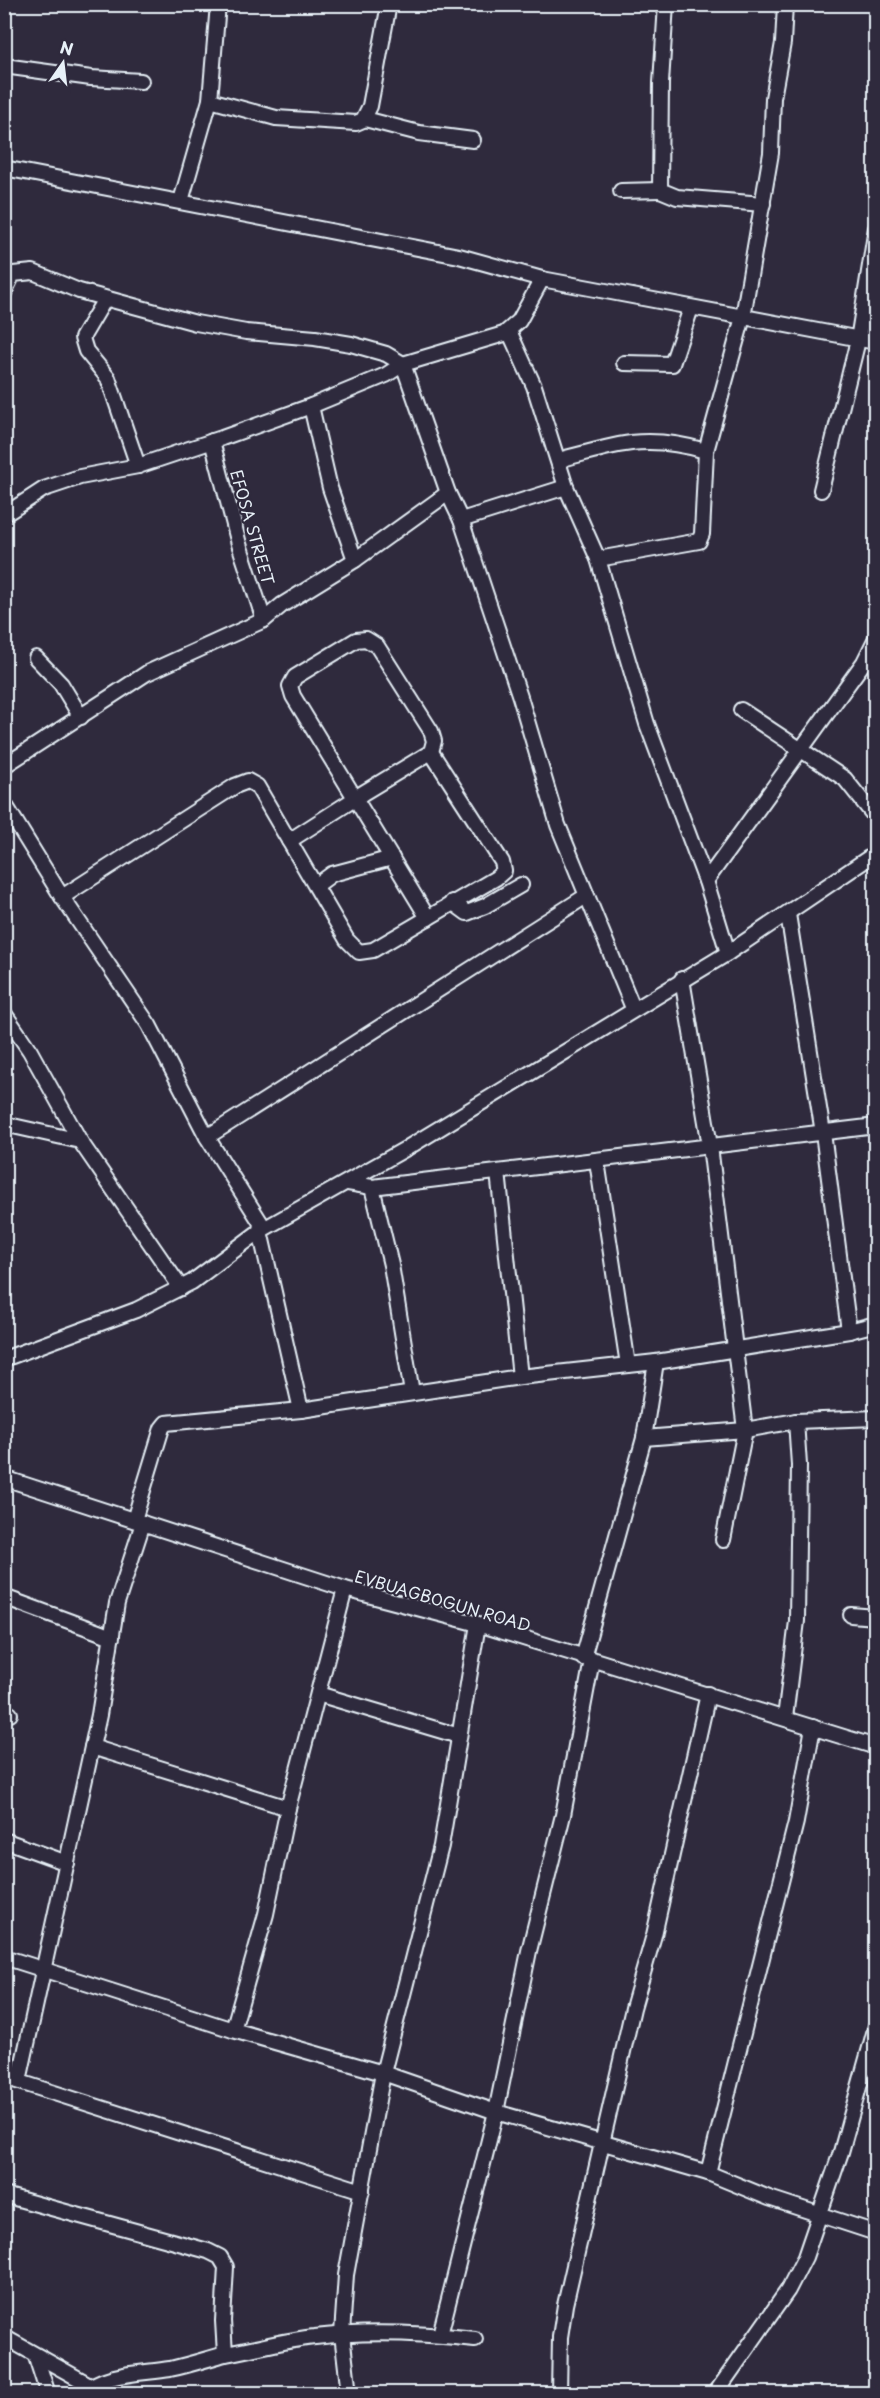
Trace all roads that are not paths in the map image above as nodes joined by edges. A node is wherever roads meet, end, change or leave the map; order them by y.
1 (218, 4) edge
2 (388, 4) edge
3 (666, 4) edge
4 (785, 4) edge
5 (4, 66) edge
6 (141, 81) dead end
7 (210, 100) junction
8 (364, 119) junction
9 (473, 140) dead end
10 (4, 168) edge
11 (660, 190) junction
12 (621, 191) dead end
13 (181, 201) junction
14 (763, 204) junction
15 (876, 228) edge
16 (542, 279) junction
17 (4, 293) edge
18 (105, 298) junction
19 (691, 308) junction
20 (743, 317) junction
21 (509, 331) junction
22 (858, 340) junction
23 (876, 342) edge
24 (624, 363) dead end
25 (403, 364) junction
26 (311, 406) junction
27 (213, 441) junction
28 (706, 451) junction
29 (558, 460) junction
30 (138, 466) junction
31 (566, 487) junction
32 (821, 490) dead end
33 (448, 493) junction
34 (4, 515) edge
35 (461, 520) junction
36 (598, 559) junction
37 (355, 560) junction
38 (264, 620) junction
39 (876, 638) edge
40 (36, 658) dead end
41 (741, 710) dead end
42 (81, 717) junction
43 (799, 751) junction
44 (431, 752) junction
45 (4, 766) edge
46 (356, 798) junction
47 (4, 803) edge
48 (876, 818) edge
49 (289, 841) junction
50 (876, 854) edge
51 (392, 858) junction
52 (706, 881) junction
53 (317, 885) junction
54 (520, 885) dead end
55 (586, 896) junction
56 (62, 897) junction
57 (452, 902) junction
58 (788, 914) junction
59 (428, 918) junction
60 (728, 953) junction
61 (682, 979) junction
62 (633, 1008) junction
63 (4, 1013) edge
64 (4, 1124) edge
65 (876, 1126) edge
66 (822, 1132) junction
67 (207, 1137) junction
68 (80, 1141) junction
69 (710, 1146) junction
70 (597, 1161) junction
71 (498, 1172) junction
72 (348, 1183) junction
73 (372, 1187) junction
74 (260, 1231) junction
75 (181, 1288) junction
76 (876, 1324) edge
77 (849, 1332) junction
78 (734, 1350) junction
79 (4, 1359) edge
80 (656, 1362) junction
81 (628, 1365) junction
82 (520, 1377) junction
83 (412, 1393) junction
84 (300, 1410) junction
85 (876, 1418) edge
86 (796, 1421) junction
87 (745, 1430) junction
88 (644, 1438) junction
89 (4, 1478) edge
90 (138, 1522) junction
91 (723, 1540) dead end
92 (345, 1589) junction
93 (4, 1597) edge
94 (851, 1616) dead end
95 (876, 1617) edge
96 (478, 1624) junction
97 (112, 1637) junction
98 (588, 1659) junction
99 (318, 1694) junction
100 (708, 1694) junction
101 (785, 1718) junction
102 (813, 1727) junction
103 (459, 1736) junction
104 (92, 1747) junction
105 (876, 1747) edge
106 (288, 1808) junction
107 (4, 1840) edge
108 (67, 1863) junction
109 (4, 1956) edge
110 (42, 1968) junction
111 (876, 2026) edge
112 (233, 2030) junction
113 (383, 2073) junction
114 (4, 2077) edge
115 (19, 2081) junction
116 (496, 2112) junction
117 (601, 2142) junction
118 (708, 2173) junction
119 (362, 2191) junction
120 (4, 2195) edge
121 (820, 2215) junction
122 (876, 2233) edge
123 (342, 2334) junction
124 (440, 2335) junction
125 (4, 2337) edge
126 (475, 2339) dead end
127 (225, 2354) junction
128 (36, 2356) junction
129 (85, 2389) edge
130 (48, 2394) edge
131 (349, 2394) edge
132 (559, 2394) edge
133 (715, 2394) edge

1 - 7 street
2 - 8 street
3 - 11 street
4 - 14 street
5 - 6 street
7 - 8 street
7 - 13 street
8 - 9 street
10 - 13 street
11 - 12 street
11 - 14 street
13 - 16 street
14 - 20 street
15 - 22 street
16 - 19 street
16 - 21 street
17 - 18 street
18 - 25 street
18 - 30 street
19 - 20 street
19 - 24 street
20 - 22 street
20 - 28 street
21 - 25 street
21 - 29 street
22 - 23 street
22 - 32 street
25 - 26 street
25 - 33 street
26 - 27 street
26 - 37 street
27 - 30 street
27 - 38 street, EFOSA STREET
28 - 29 street
28 - 36 street
29 - 31 street
30 - 34 street
31 - 35 street
31 - 36 street
33 - 35 street
33 - 37 street
35 - 55 street
36 - 52 street
37 - 38 street
38 - 42 street
39 - 43 street
40 - 42 street
41 - 43 street
42 - 45 street
43 - 48 street
43 - 52 street
44 - 46 street
44 - 46 street
44 - 57 street
46 - 49 street
46 - 51 street
47 - 56 street
49 - 53 street
49 - 56 street
50 - 58 street
51 - 53 street
51 - 59 street
52 - 60 street
53 - 59 street
54 - 57 street
55 - 62 street
55 - 67 street
56 - 67 street
57 - 59 street
58 - 60 street
58 - 66 street
60 - 61 street
61 - 62 street
61 - 69 street
62 - 72 street
63 - 68 street
64 - 68 street
65 - 66 street
66 - 69 street
66 - 77 street
67 - 74 street
68 - 75 street
69 - 70 street
69 - 78 street
70 - 71 street
70 - 81 street
71 - 73 street
71 - 82 street
72 - 73 street
72 - 74 street
73 - 83 street
74 - 75 street
74 - 84 street
75 - 79 street
76 - 77 street
77 - 78 street
78 - 80 street
78 - 87 street
80 - 81 street
80 - 88 street
81 - 82 street
82 - 83 street
83 - 84 street
84 - 90 street
85 - 86 street
86 - 87 street
86 - 101 street
87 - 88 street
87 - 91 street
88 - 98 street
89 - 90 street, EVBUAGBOGUN ROAD
90 - 92 street, EVBUAGBOGUN ROAD
90 - 97 street
92 - 96 street, EVBUAGBOGUN ROAD
92 - 99 street
93 - 97 street
94 - 95 street
96 - 98 street, EVBUAGBOGUN ROAD
96 - 103 street
97 - 104 street
98 - 100 street, EVBUAGBOGUN ROAD
98 - 116 street
99 - 103 street
99 - 106 street
100 - 101 street, EVBUAGBOGUN ROAD
100 - 117 street
101 - 102 street, EVBUAGBOGUN ROAD
102 - 105 street, EVBUAGBOGUN ROAD
102 - 118 street
103 - 113 street
104 - 106 street
104 - 108 street
106 - 112 street
107 - 108 street
108 - 110 street
109 - 110 street
110 - 112 street
110 - 115 street
111 - 121 street
112 - 113 street
113 - 116 street
113 - 119 street
114 - 115 street
115 - 119 street
116 - 117 street
116 - 124 street
117 - 118 street
117 - 132 street
118 - 121 street
119 - 123 street
120 - 127 street
121 - 122 street
121 - 133 street
123 - 124 street
123 - 127 street
123 - 131 street
124 - 126 street
125 - 128 street
127 - 129 street
128 - 129 street
128 - 130 street

